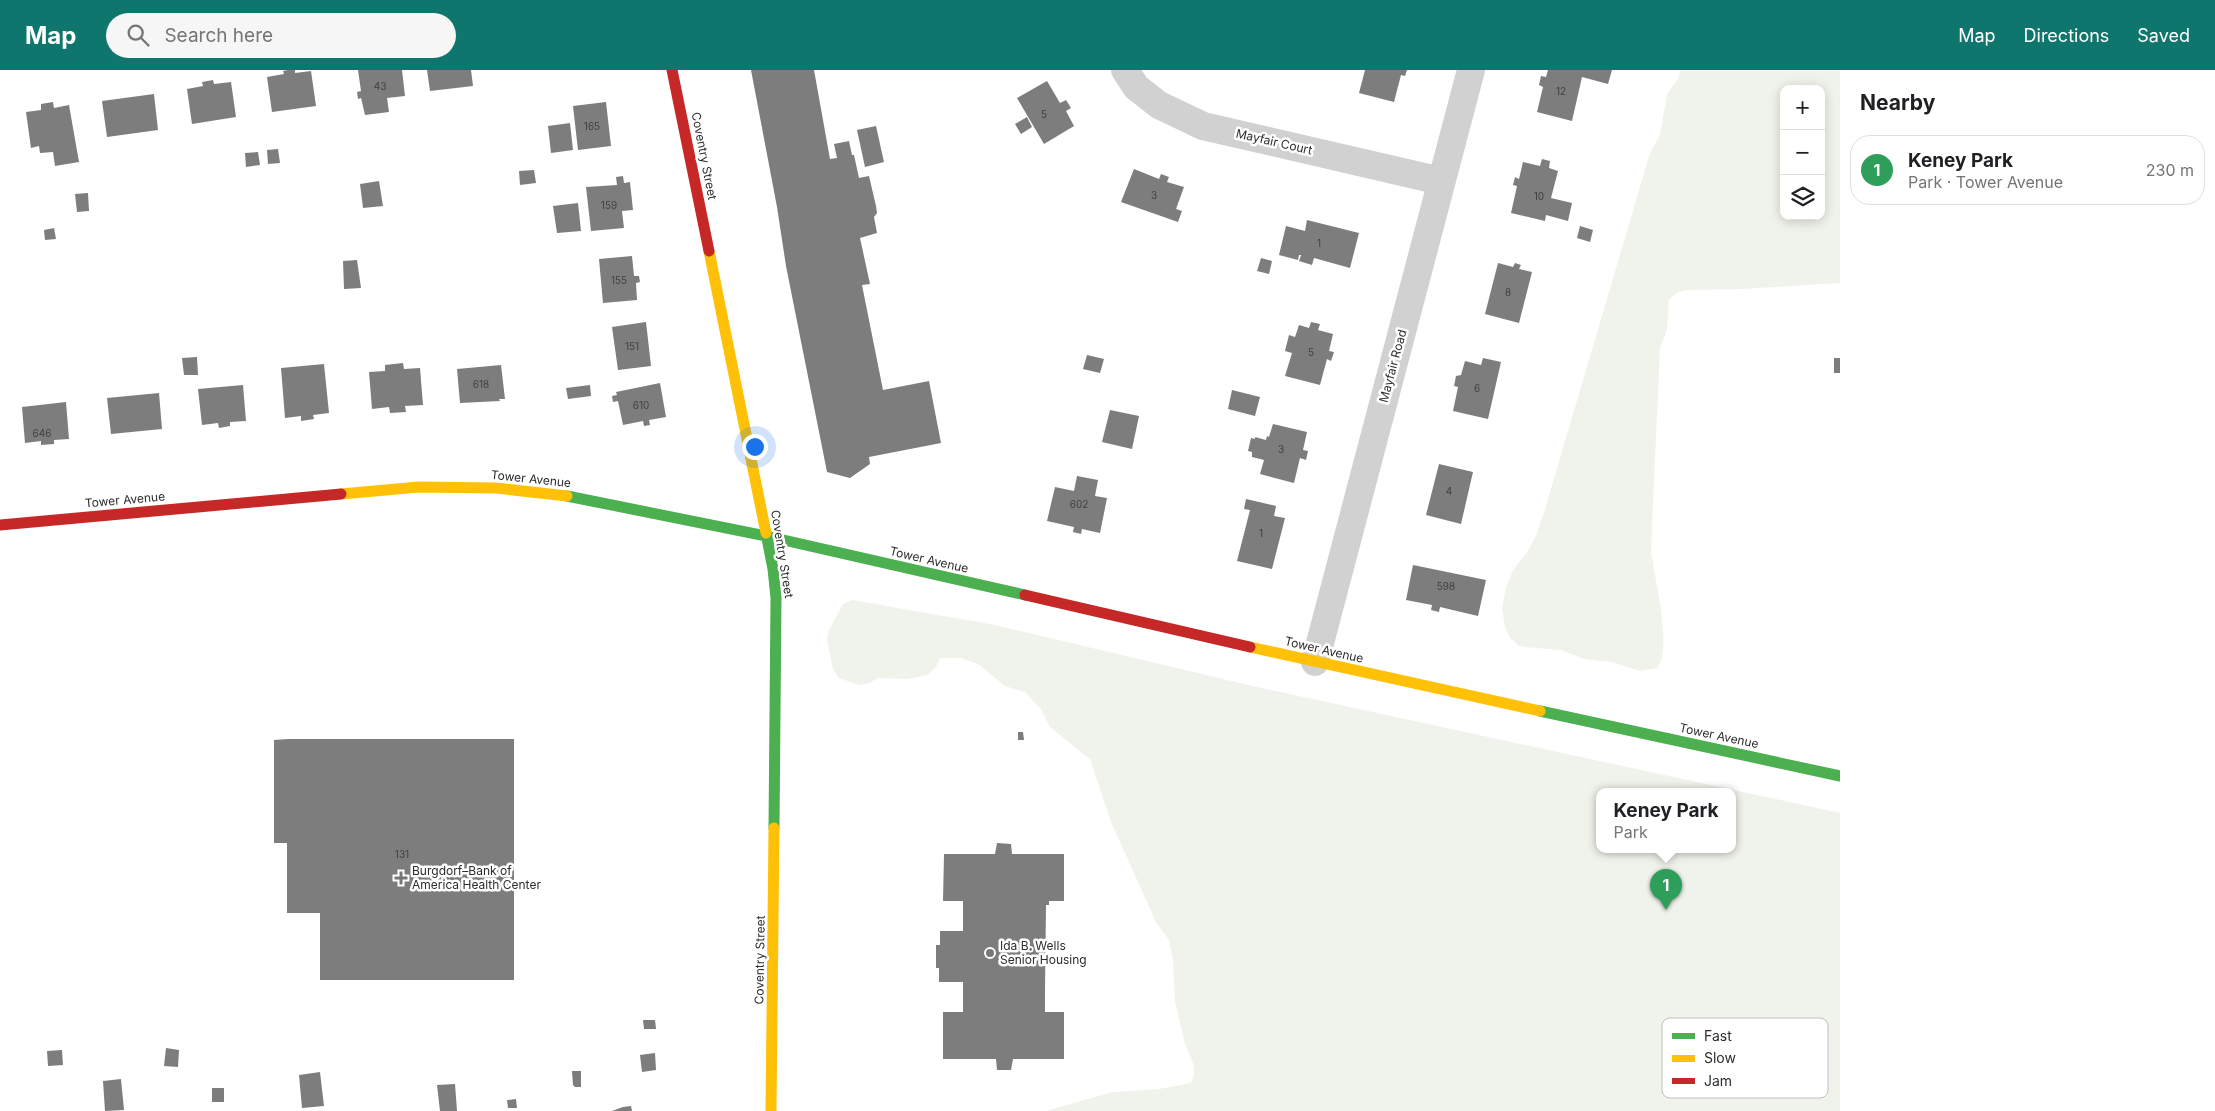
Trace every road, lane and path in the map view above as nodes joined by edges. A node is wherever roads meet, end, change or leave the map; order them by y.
1 (672, 70) edge
2 (1125, 70) edge
3 (1471, 70) edge
4 (1441, 181) junction
5 (0, 525) edge
6 (766, 536) junction
7 (1315, 662) junction
8 (1840, 776) edge
9 (771, 1111) edge

1 - 6 main road, Coventry Street
2 - 4 street, Mayfair Court
3 - 4 street, Mayfair Road
4 - 7 street, Mayfair Road
5 - 6 main road, Tower Avenue
6 - 7 main road, Tower Avenue
6 - 9 main road, Coventry Street
7 - 8 main road, Tower Avenue

